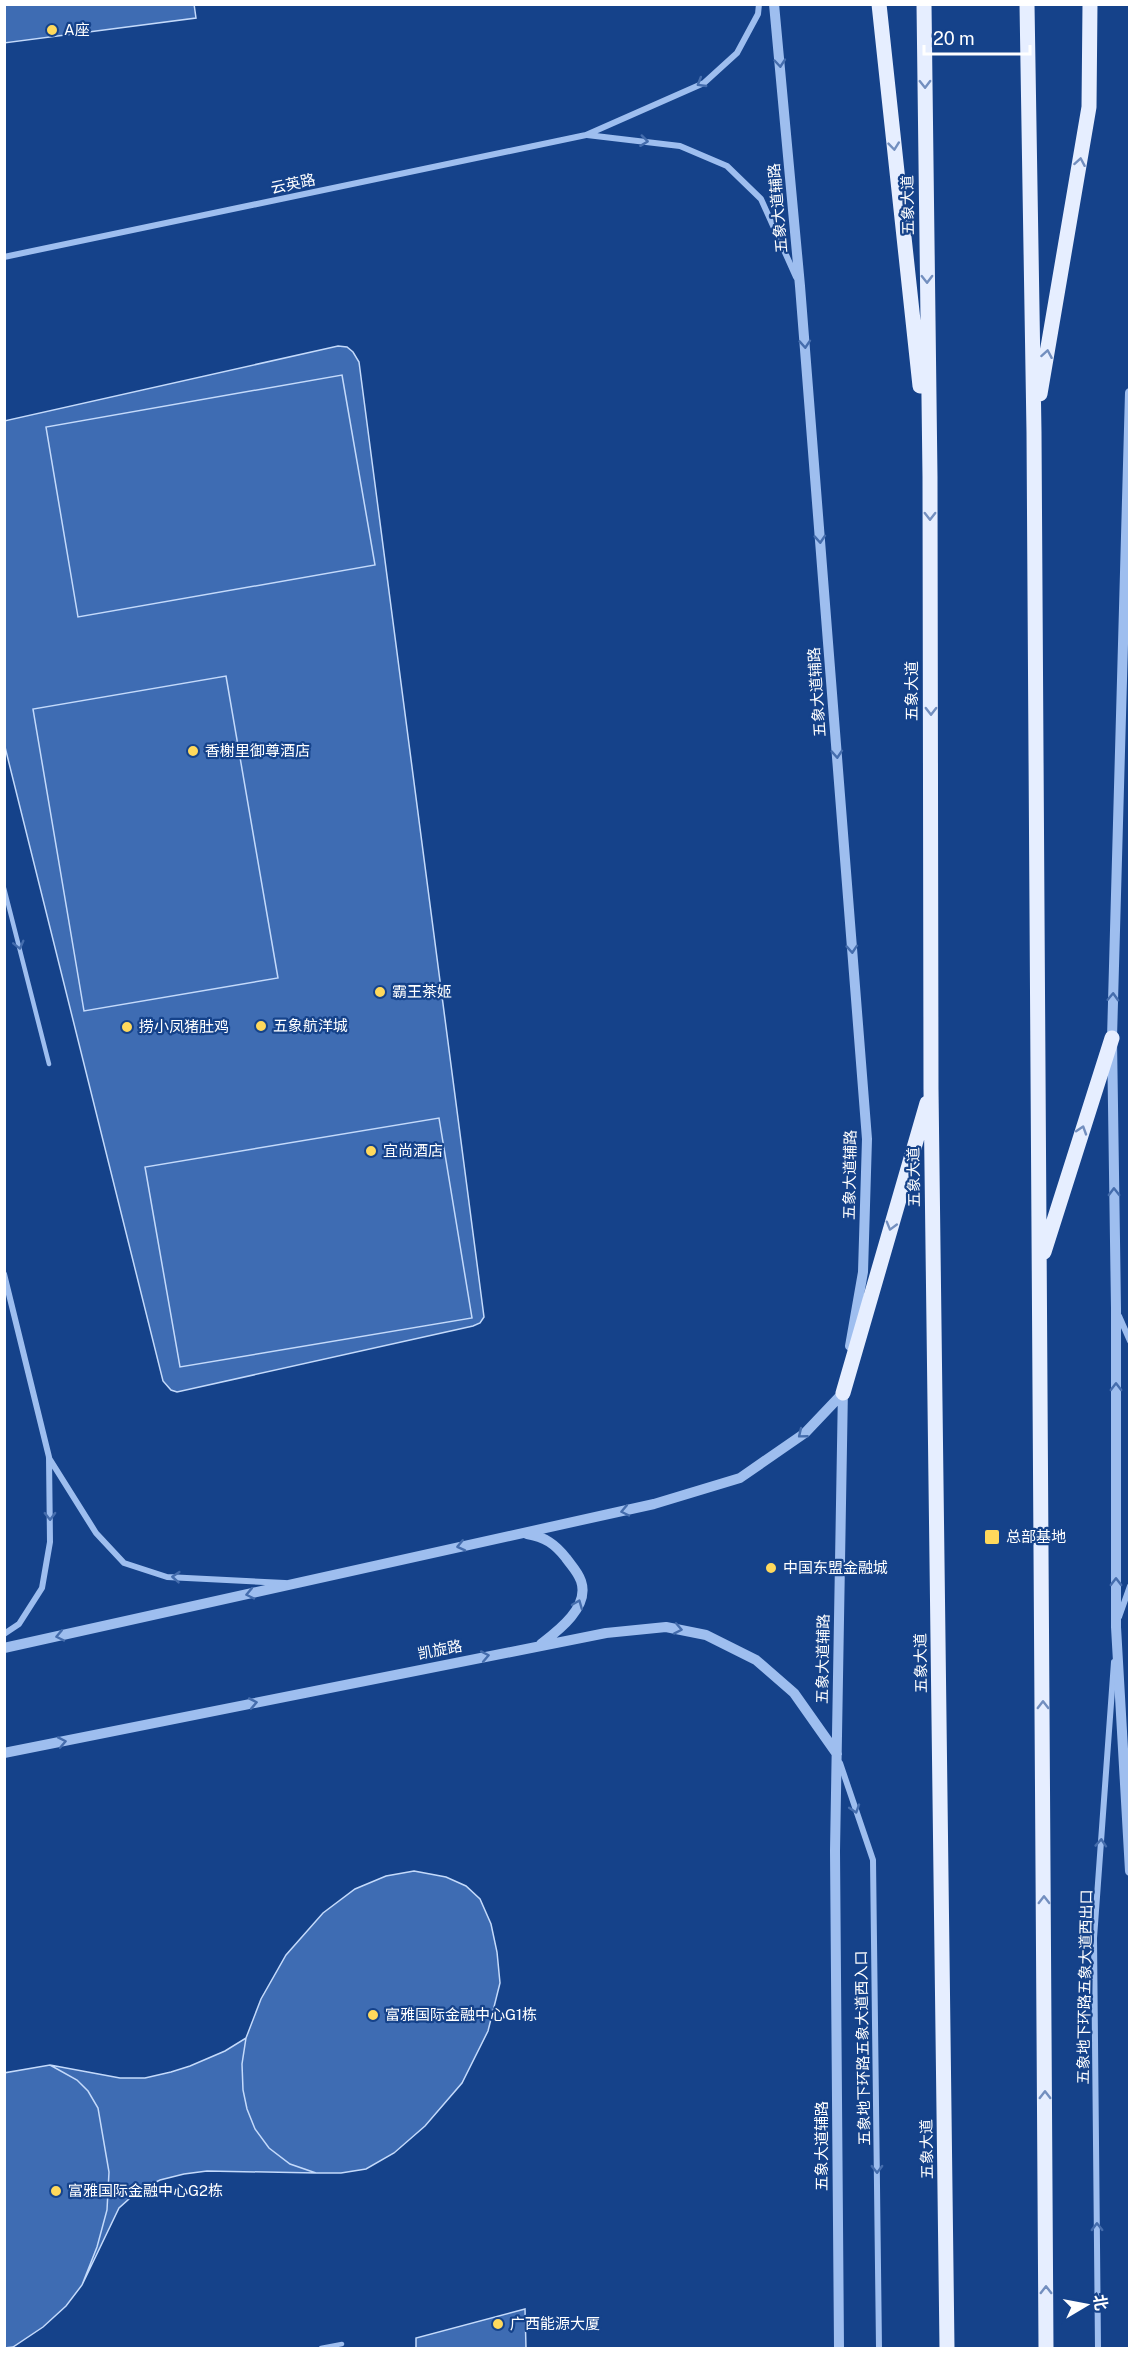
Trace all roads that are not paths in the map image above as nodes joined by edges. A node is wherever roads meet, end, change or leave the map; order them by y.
1 (759, 4) edge
2 (774, 4) edge
3 (879, 4) edge
4 (924, 4) edge
5 (1027, 4) edge
6 (1090, 4) edge
7 (586, 135) junction
8 (4, 257) edge
9 (800, 286) junction
10 (1130, 393) edge
11 (1034, 432) junction
12 (930, 477) junction
13 (4, 888) edge
14 (1112, 1038) junction
15 (49, 1064) dead end
16 (931, 1089) junction
17 (1039, 1266) junction
18 (4, 1274) edge
19 (1116, 1308) junction
20 (1130, 1341) edge
21 (843, 1393) junction
22 (49, 1457) junction
23 (518, 1533) junction
24 (297, 1583) junction
25 (1130, 1586) edge
26 (1116, 1627) junction
27 (4, 1634) edge
28 (539, 1646) junction
29 (4, 1648) edge
30 (4, 1753) edge
31 (837, 1754) junction
32 (1130, 1871) edge
33 (342, 2344) dead end
34 (321, 2349) edge
35 (839, 2349) edge
36 (879, 2349) edge
37 (947, 2349) edge
38 (1046, 2349) edge
39 (1098, 2349) edge

1 -> 7 street
2 -> 9 street, 五象大道辅路
3 -> 12 main road
4 -> 12 main road, 五象大道
5 - 11 main road
11 -> 6 main road
7 - 8 street, 云英路
7 -> 9 street
9 -> 21 street, 五象大道辅路
14 -> 10 street
11 - 17 main road
12 -> 16 main road, 五象大道
13 -> 15 lane
17 -> 14 main road
19 -> 14 street
16 -> 21 main road
16 - 37 main road, 五象大道
38 -> 17 main road
18 - 22 street
19 - 20 street
26 -> 19 street
21 -> 23 street
21 - 31 street, 五象大道辅路
24 -> 22 street
22 -> 27 street
23 -> 24 street
28 -> 23 street
24 -> 29 street
25 - 26 street, 五象地下环路五象大道西出口
26 - 32 street
39 -> 26 street, 五象地下环路五象大道西出口
30 -> 28 street, 凯旋路
28 -> 31 street, 凯旋路
31 - 35 street, 五象大道辅路
31 -> 36 street, 五象地下环路五象大道西入口
33 - 34 lane

